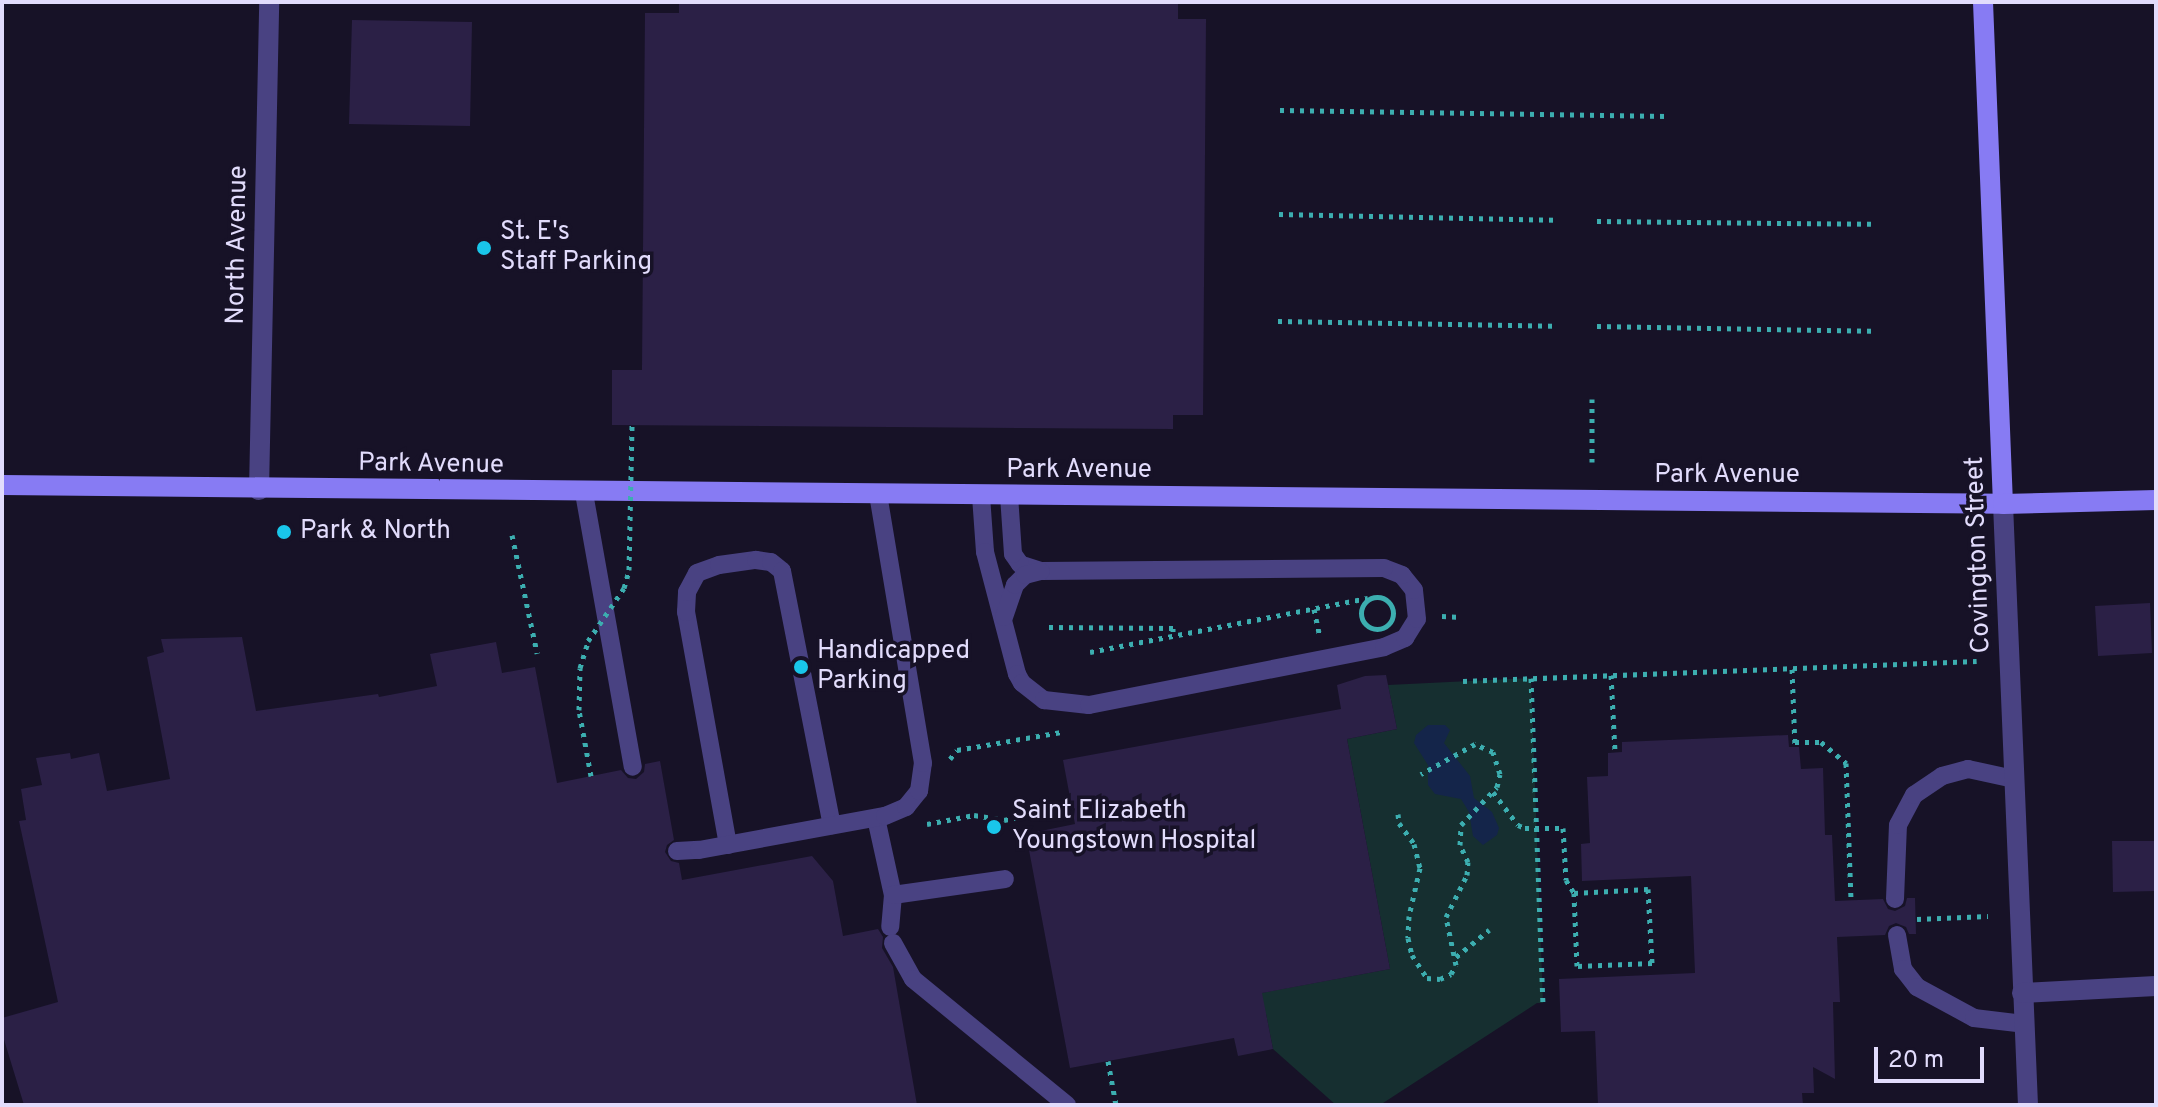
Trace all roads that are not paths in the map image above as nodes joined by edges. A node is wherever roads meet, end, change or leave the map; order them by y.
1 (269, 2) edge
2 (1983, 2) edge
3 (2, 485) edge
4 (259, 490) junction
5 (584, 493) junction
6 (878, 495) junction
7 (981, 496) junction
8 (1009, 496) junction
9 (2156, 500) edge
10 (2003, 504) junction
11 (1041, 571) junction
12 (1003, 622) junction
13 (633, 767) dead end
14 (2014, 779) junction
15 (876, 818) junction
16 (832, 825) junction
17 (728, 845) junction
18 (677, 851) dead end
19 (1005, 879) dead end
20 (893, 895) junction
21 (1895, 899) dead end
22 (1897, 935) dead end
23 (2156, 986) edge
24 (2022, 993) junction
25 (2024, 1024) junction
26 (1067, 1105) edge
27 (2028, 1105) edge

1 - 4 street, North Avenue
2 - 10 street, Covington Street
3 - 4 street, Park Avenue
4 - 5 street, Park Avenue
5 - 6 street, Park Avenue
5 - 13 lane
6 - 7 street, Park Avenue
6 - 15 lane
7 - 8 street, Park Avenue
7 - 12 lane
8 - 10 street, Park Avenue
8 - 11 lane
9 - 10 street, Park Avenue
10 - 14 street, Covington Street
11 - 12 lane
11 - 12 lane
14 - 21 lane
14 - 24 street, Covington Street
15 - 16 lane
15 - 20 lane
16 - 17 lane
16 - 17 lane
17 - 18 lane
19 - 20 lane
20 - 26 lane
22 - 25 lane
23 - 24 street
24 - 25 street, Covington Street
25 - 27 street, Covington Street

